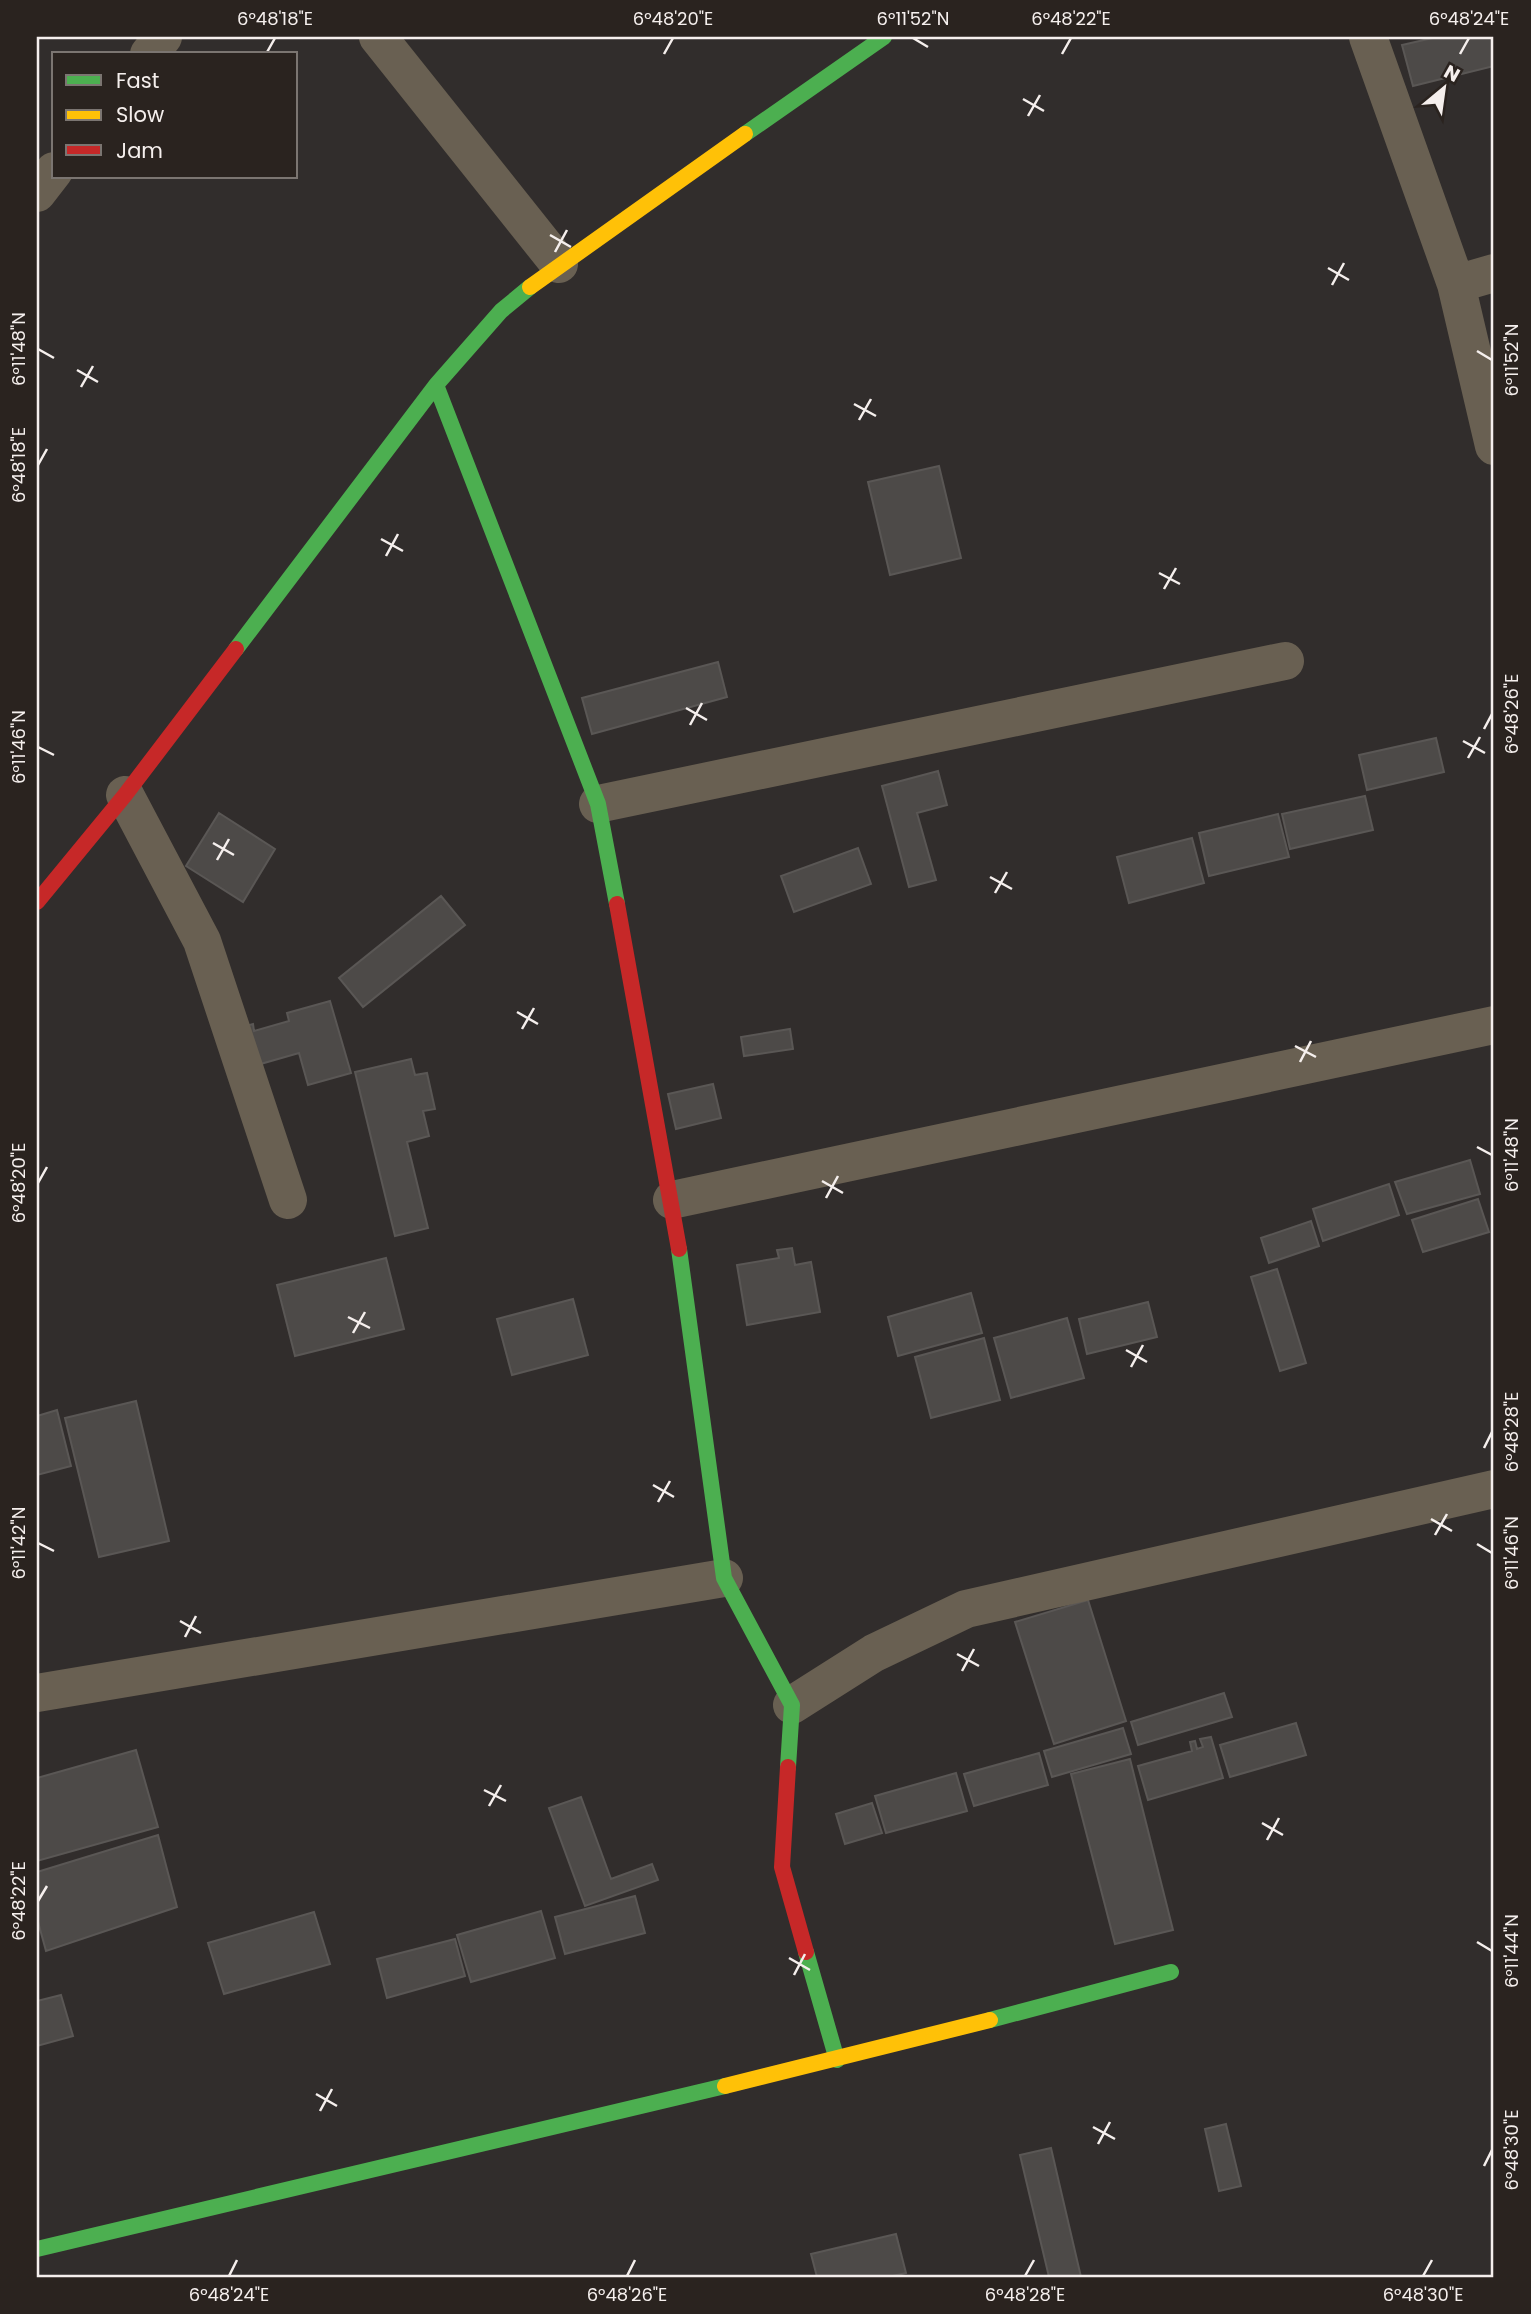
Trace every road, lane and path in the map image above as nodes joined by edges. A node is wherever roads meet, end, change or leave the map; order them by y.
1 (163, 37) edge
2 (378, 37) edge
3 (884, 37) edge
4 (1368, 37) edge
5 (151, 52) edge
6 (52, 174) edge
7 (37, 193) edge
8 (559, 264) junction
9 (1494, 273) edge
10 (1457, 284) junction
11 (436, 385) junction
12 (1494, 446) edge
13 (1285, 661) dead end
14 (124, 796) junction
15 (598, 804) junction
16 (37, 902) edge
17 (1494, 1024) edge
18 (288, 1200) dead end
19 (672, 1200) junction
20 (1494, 1489) edge
21 (724, 1578) junction
22 (37, 1693) edge
23 (792, 1706) junction
24 (1171, 1972) dead end
25 (836, 2060) junction
26 (37, 2249) edge

1 - 5 street
2 - 8 street
3 - 8 street
4 - 10 street
6 - 7 street
8 - 11 street
9 - 10 street
10 - 12 street
11 - 14 street
11 - 15 street
13 - 15 street
14 - 16 street
14 - 18 street
15 - 19 street
17 - 19 street
19 - 21 street
20 - 23 street
21 - 22 street
21 - 23 street
23 - 25 street
24 - 25 street
25 - 26 street

